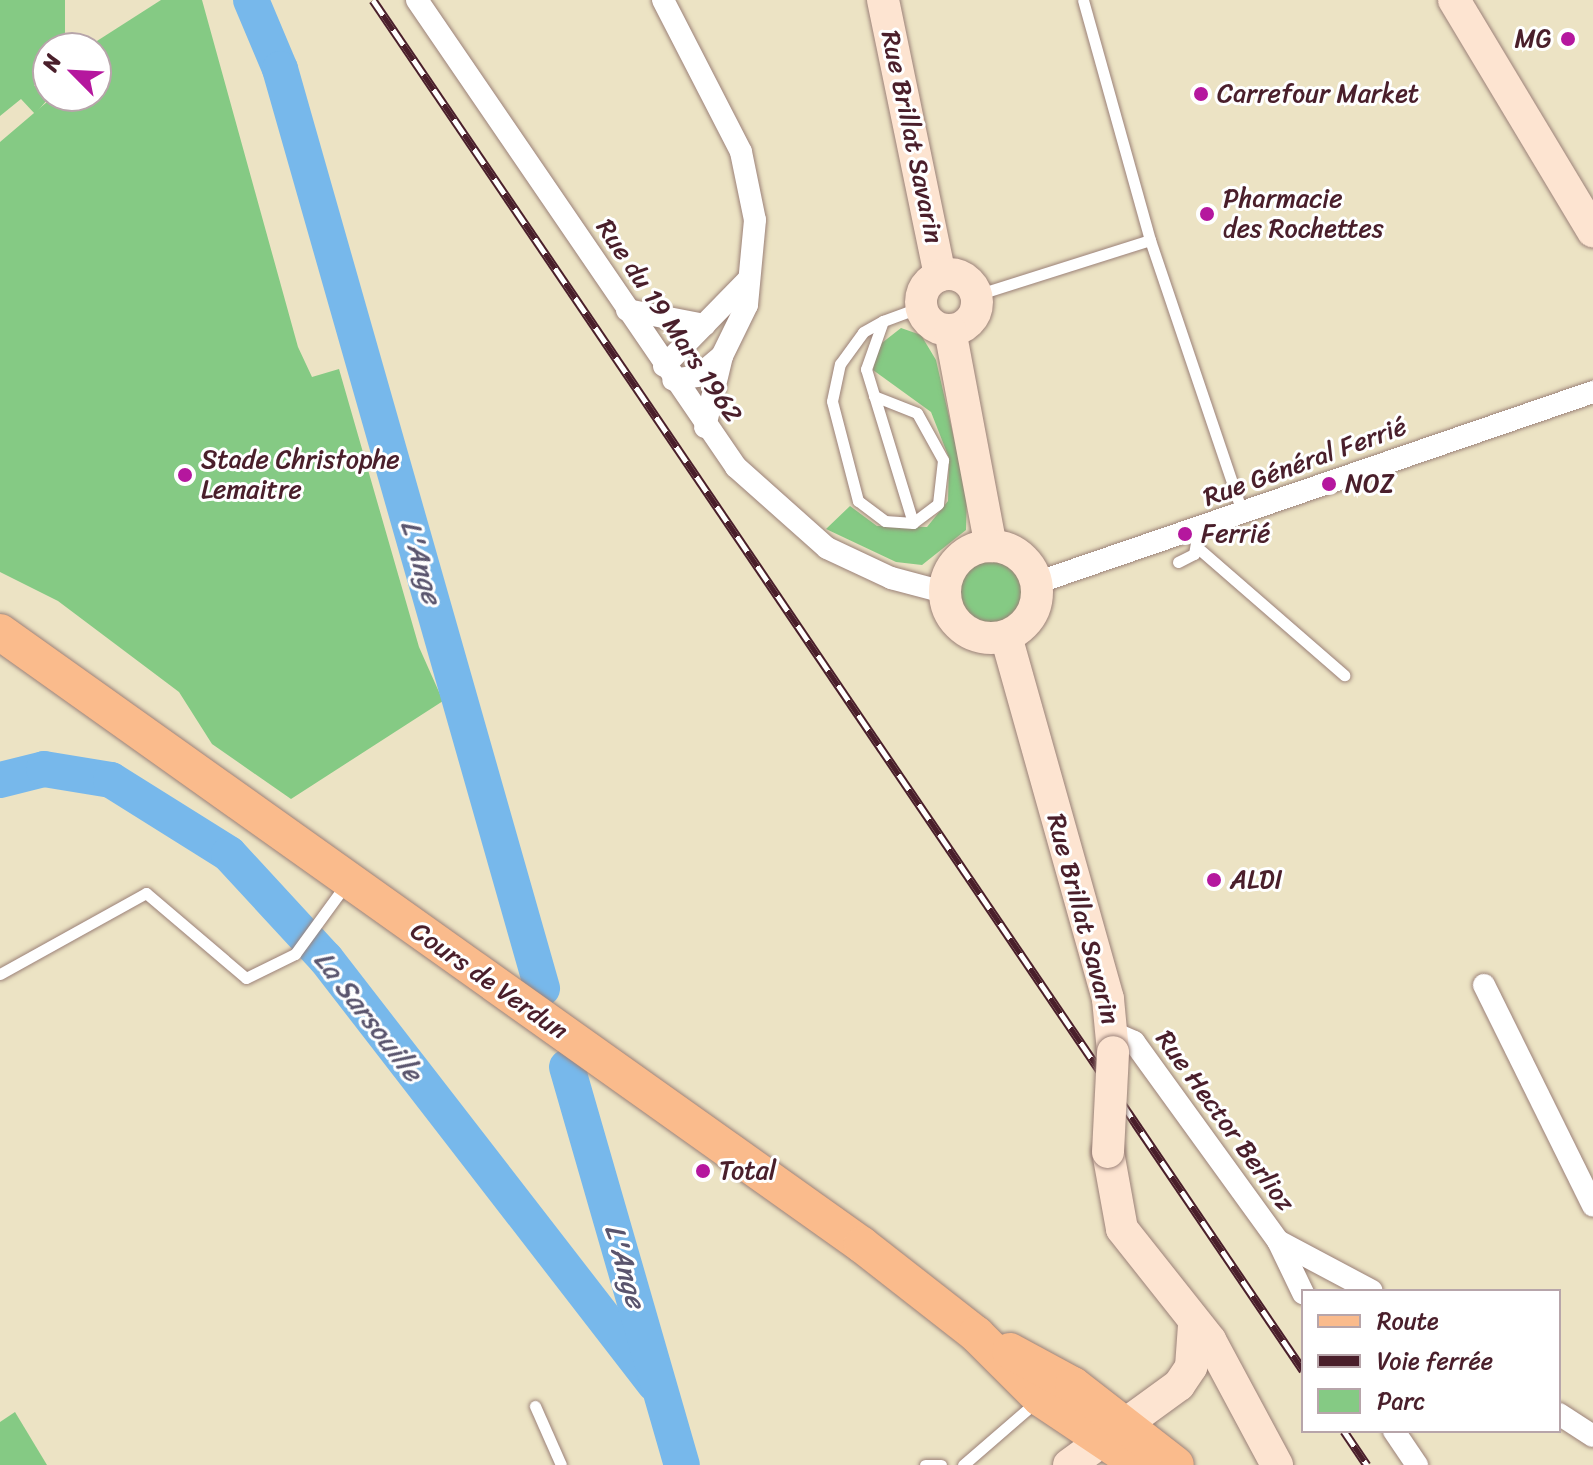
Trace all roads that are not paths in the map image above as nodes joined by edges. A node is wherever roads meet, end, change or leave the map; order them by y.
1 (417, 0) edge
2 (663, 0) edge
3 (883, 0) edge
4 (1083, 0) edge
5 (1454, 0) edge
6 (1593, 231) edge
7 (1150, 240) junction
8 (751, 275) junction
9 (940, 275) junction
10 (976, 295) junction
11 (921, 307) junction
12 (627, 310) junction
13 (883, 321) junction
14 (705, 325) junction
15 (950, 330) junction
16 (722, 356) junction
17 (669, 373) junction
18 (1593, 392) edge
19 (874, 396) junction
20 (705, 427) junction
21 (1243, 514) junction
22 (913, 523) junction
23 (1194, 540) junction
24 (991, 546) junction
25 (1178, 562) dead end
26 (1036, 583) junction
27 (944, 592) junction
28 (0, 632) edge
29 (1006, 636) junction
30 (1344, 675) dead end
31 (349, 881) junction
32 (0, 974) edge
33 (1484, 985) dead end
34 (1113, 1043) junction
35 (1593, 1206) edge
36 (1278, 1241) junction
37 (1301, 1289) edge
38 (1368, 1289) edge
39 (1194, 1325) junction
40 (976, 1334) junction
41 (1050, 1405) junction
42 (535, 1406) dead end
43 (1561, 1415) edge
44 (1395, 1433) edge
45 (1593, 1436) edge
46 (1091, 1451) edge
47 (561, 1465) edge
48 (925, 1465) edge
49 (941, 1465) edge
50 (963, 1465) edge
51 (1140, 1465) edge
52 (1176, 1465) edge
53 (1277, 1465) edge
54 (1417, 1465) edge

1 - 12 street, Rue du 19 Mars 1962
2 - 8 street
3 - 9 main road, Rue Brillat Savarin
4 - 7 lane
5 - 6 main road
7 - 10 lane
7 - 21 lane
8 - 14 street
8 - 16 street
9 - 10 main road, Rue Brillat Savarin
9 - 11 main road, Rue Brillat Savarin
10 - 15 main road
11 - 13 lane
11 - 15 main road
12 - 14 street
12 - 17 street, Rue du 19 Mars 1962
13 - 19 lane
13 - 22 lane
14 - 17 street
15 - 24 main road
16 - 17 street
16 - 20 street
17 - 20 street, Rue du 19 Mars 1962
18 - 21 street, Rue Général Ferrié
19 - 22 lane
19 - 22 lane
20 - 27 street, Rue du 19 Mars 1962
21 - 23 street, Rue Général Ferrié
23 - 25 lane
23 - 26 street, Rue Général Ferrié
23 - 30 lane
24 - 26 main road
24 - 27 main road
26 - 29 main road
27 - 29 main road
28 - 31 main road, Cours de Verdun
29 - 34 main road, Rue Brillat Savarin
31 - 32 lane
31 - 40 main road, Cours de Verdun
33 - 35 street
34 - 36 street, Rue Hector Berlioz
34 - 39 main road, Rue Brillat Savarin, bridge
36 - 37 street
36 - 38 street, Rue Hector Berlioz
39 - 46 main road
39 - 53 main road, Rue Brillat Savarin
40 - 41 main road, Cours de Verdun
40 - 46 main road, Cours de Verdun
41 - 46 main road, Cours de Verdun
41 - 50 lane
42 - 47 lane
43 - 45 street
44 - 54 street
46 - 51 main road, Cours de Verdun
46 - 52 main road, Cours de Verdun
48 - 49 lane

